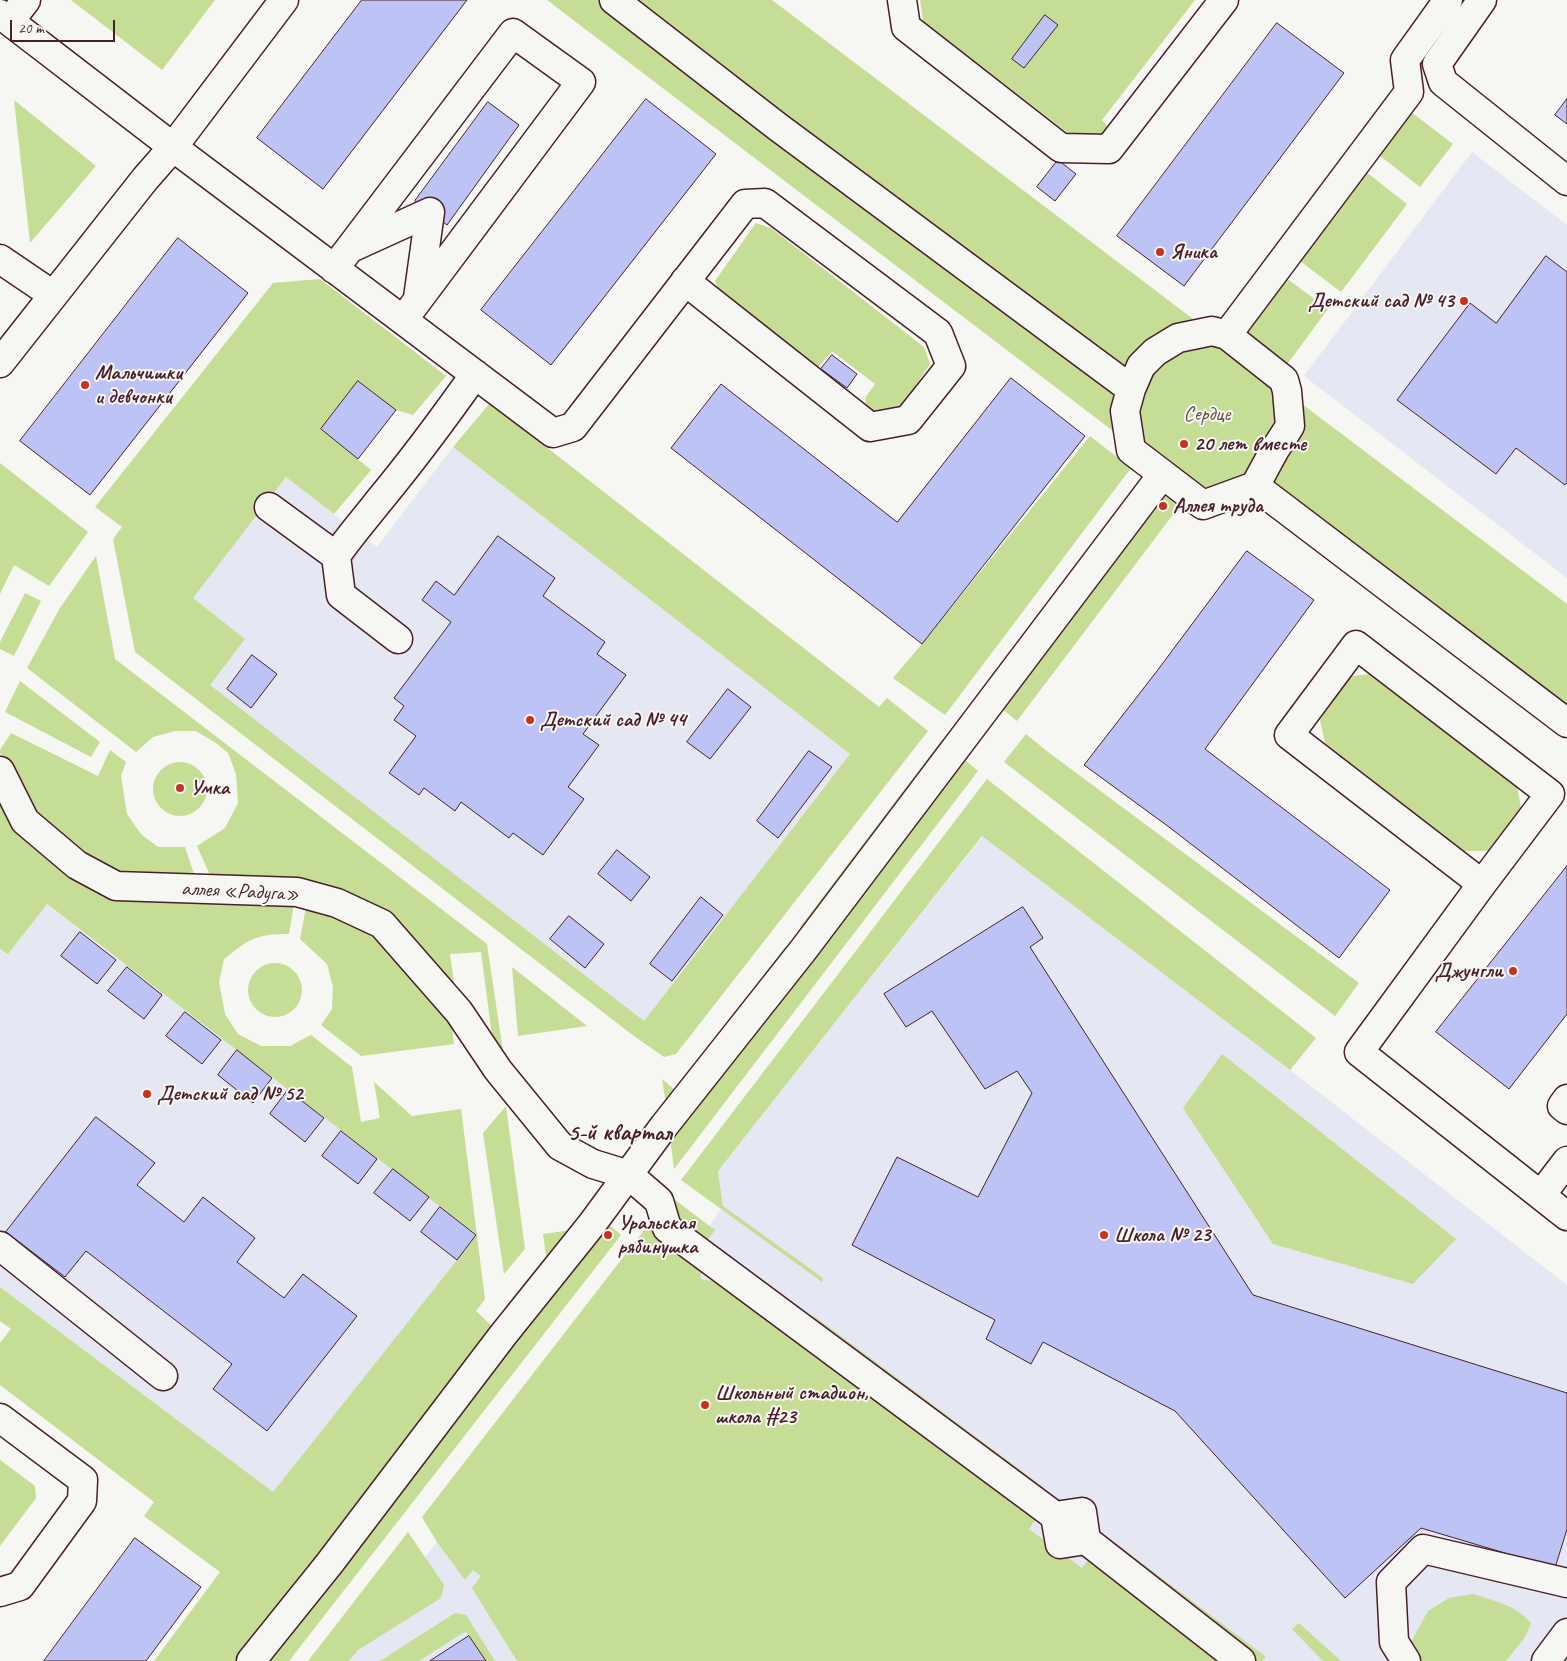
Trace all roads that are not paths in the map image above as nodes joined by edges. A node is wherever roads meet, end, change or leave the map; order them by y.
1 (26, 0) edge
2 (284, 0) edge
3 (614, 0) edge
4 (902, 0) edge
5 (1224, 0) edge
6 (1448, 0) edge
7 (1482, 0) edge
8 (5, 18) edge
9 (173, 147) junction
10 (1567, 181) edge
11 (0, 259) edge
12 (342, 259) junction
13 (685, 281) junction
14 (53, 295) junction
15 (410, 311) junction
16 (1227, 335) junction
17 (0, 363) edge
18 (475, 374) junction
19 (1131, 389) junction
20 (1162, 475) junction
21 (1256, 486) junction
22 (269, 507) dead end
23 (336, 556) junction
24 (398, 639) dead end
25 (1567, 723) edge
26 (0, 771) edge
27 (1482, 884) junction
28 (1567, 1099) edge
29 (1567, 1110) edge
30 (1567, 1161) edge
31 (629, 1175) junction
32 (1541, 1195) junction
33 (1567, 1216) edge
34 (0, 1246) edge
35 (163, 1376) dead end
36 (0, 1418) edge
37 (1567, 1583) edge
38 (0, 1592) edge
39 (1567, 1633) edge
40 (251, 1661) edge
41 (1241, 1661) edge
42 (1406, 1661) edge
43 (1546, 1661) edge

1 - 8 street
2 - 9 street
3 - 19 street
4 - 5 street
6 - 16 street
7 - 10 street
8 - 9 street
9 - 12 street
9 - 14 street
11 - 14 street
12 - 15 street
12 - 15 street
12 - 15 street
13 - 13 street
13 - 18 street
14 - 17 street
15 - 18 street
16 - 19 street
16 - 21 street
18 - 23 street
19 - 20 street
20 - 21 street
20 - 31 street
21 - 25 street
22 - 23 street
23 - 24 street
26 - 31 street, аллея «Радуга»
27 - 27 street
27 - 32 street
28 - 29 street
30 - 32 street
31 - 40 street
31 - 41 street
32 - 33 street
34 - 35 street
36 - 38 street
37 - 42 street
39 - 43 street

